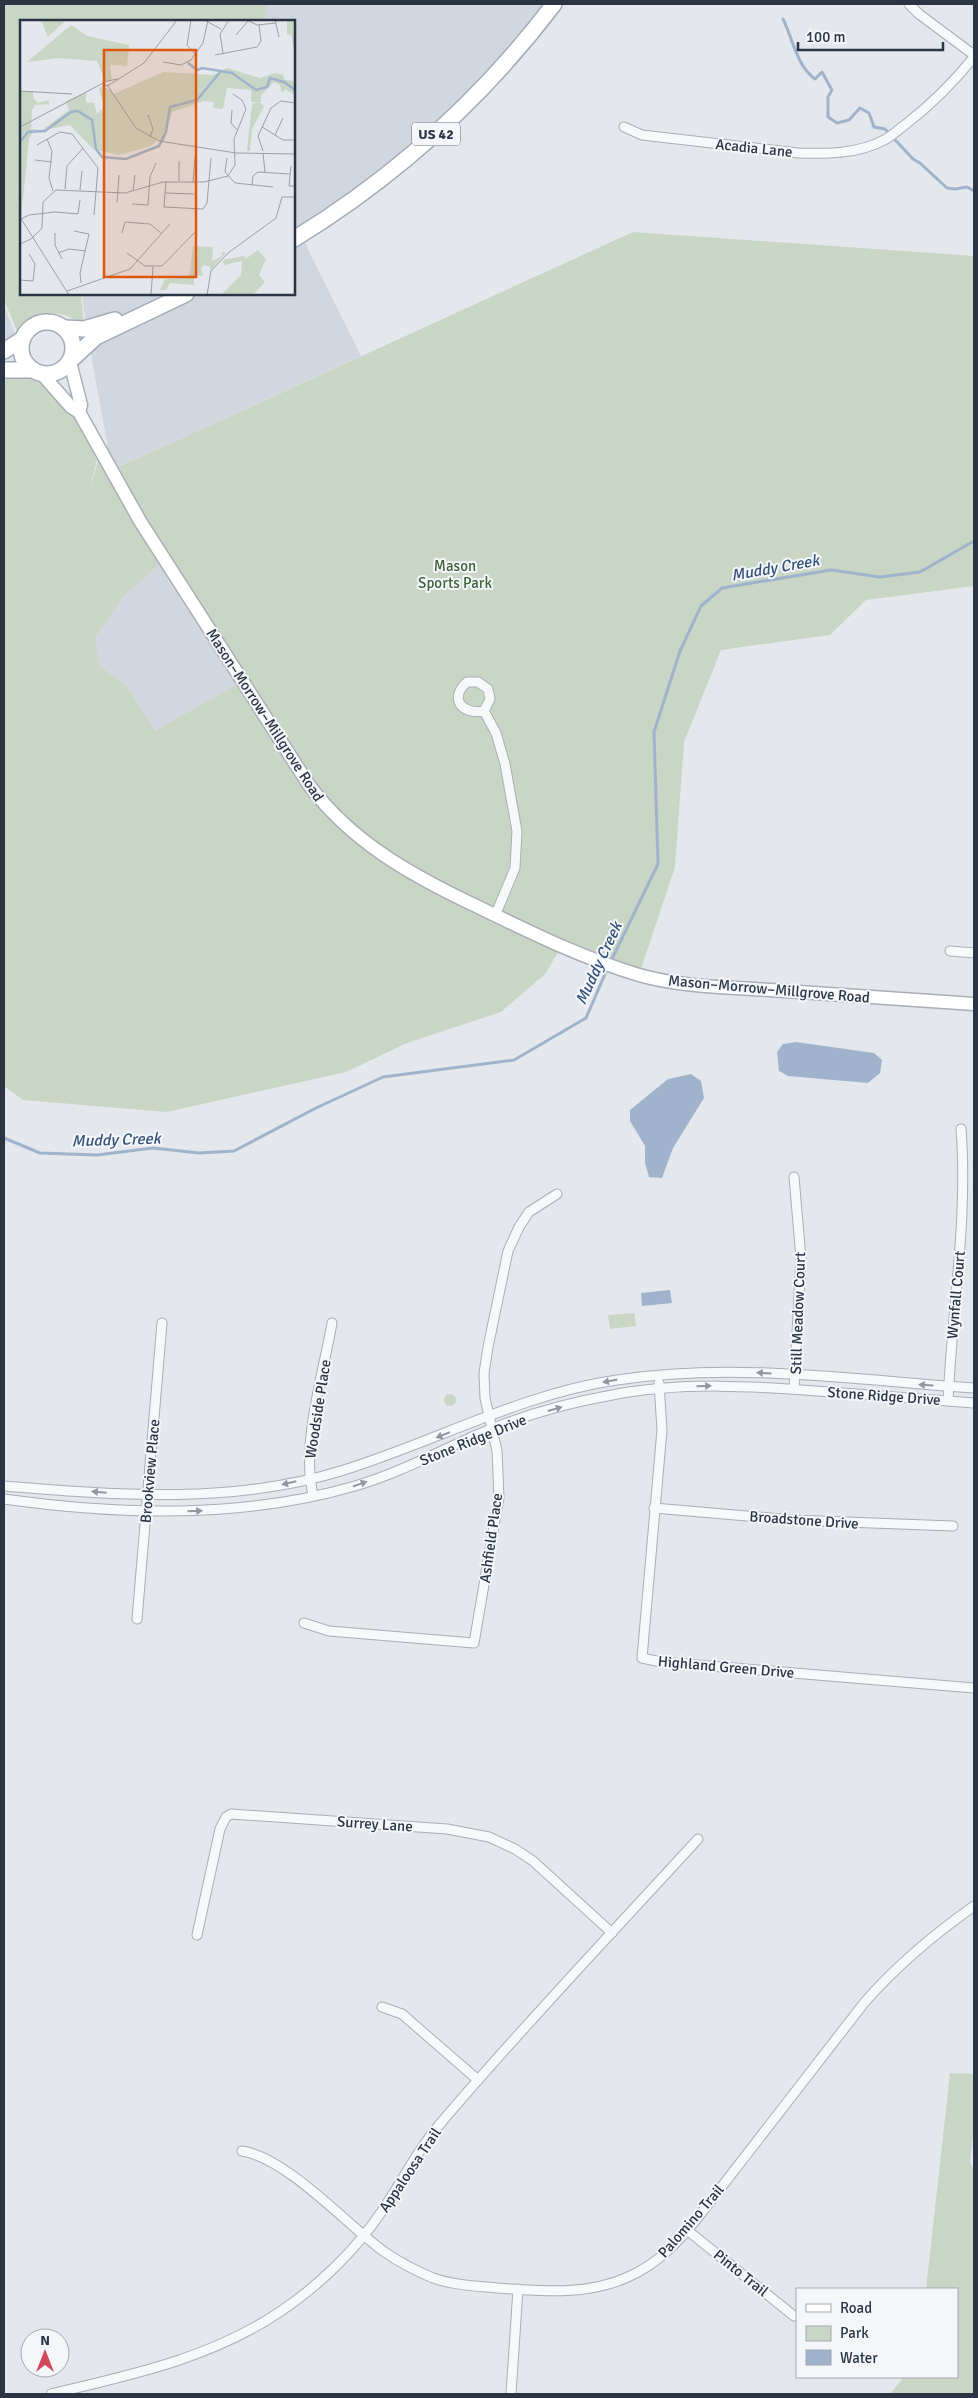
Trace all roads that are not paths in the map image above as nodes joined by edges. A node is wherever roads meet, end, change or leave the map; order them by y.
1 (554, 4) edge
2 (909, 4) edge
3 (974, 56) edge
4 (624, 127) dead end
5 (295, 238) edge
6 (184, 295) edge
7 (150, 310) junction
8 (65, 328) junction
9 (21, 340) junction
10 (4, 351) edge
11 (71, 360) junction
12 (4, 370) edge
13 (37, 372) junction
14 (79, 412) junction
15 (484, 711) dead end
16 (495, 916) junction
17 (950, 951) dead end
18 (974, 953) edge
19 (974, 1004) edge
20 (962, 1129) dead end
21 (794, 1177) dead end
22 (556, 1194) dead end
23 (162, 1323) dead end
24 (332, 1323) dead end
25 (658, 1375) junction
26 (796, 1375) junction
27 (949, 1386) junction
28 (660, 1388) junction
29 (974, 1388) edge
30 (794, 1389) junction
31 (948, 1401) junction
32 (974, 1403) edge
33 (489, 1417) junction
34 (492, 1429) junction
35 (309, 1479) junction
36 (4, 1486) edge
37 (313, 1495) junction
38 (148, 1496) junction
39 (4, 1499) edge
40 (654, 1508) junction
41 (146, 1510) junction
42 (953, 1526) dead end
43 (137, 1619) dead end
44 (304, 1623) dead end
45 (974, 1688) edge
46 (698, 1839) dead end
47 (974, 1906) edge
48 (612, 1933) junction
49 (196, 1934) dead end
50 (382, 2007) dead end
51 (478, 2080) junction
52 (242, 2151) dead end
53 (687, 2230) junction
54 (364, 2236) junction
55 (518, 2289) junction
56 (794, 2316) dead end
57 (51, 2394) edge
58 (511, 2394) edge

1 - 5 main road, US 42
2 - 3 street
3 - 4 street, Acadia Lane
6 - 7 main road
7 - 8 main road
7 - 11 main road
8 - 9 main road
8 - 11 main road
9 - 10 main road
9 - 13 main road
11 - 13 main road
11 - 14 street, Mason–Morrow–Millgrove Road
12 - 13 main road
13 - 14 street, Mason–Morrow–Millgrove Road
14 - 16 street, Mason–Morrow–Millgrove Road
15 - 16 street
16 - 19 street, Mason–Morrow–Millgrove Road
17 - 18 street
20 - 27 street, Wynfall Court
21 - 26 street, Still Meadow Court
22 - 33 street, Ashfield Place
23 - 38 street, Brookview Place
24 - 35 street, Woodside Place
26 -> 25 street, Stone Ridge Drive
25 - 28 street, Highland Green Drive
25 -> 33 street, Stone Ridge Drive
27 -> 26 street, Stone Ridge Drive
26 - 30 street, Still Meadow Court
27 - 29 street, Stone Ridge Drive
27 - 31 street, Wynfall Court
28 -> 30 street, Stone Ridge Drive
34 -> 28 street, Stone Ridge Drive
28 - 40 street, Highland Green Drive
30 - 31 street, Stone Ridge Drive
31 - 32 street, Stone Ridge Drive
33 - 34 street, Ashfield Place
33 -> 35 street, Stone Ridge Drive
37 -> 34 street, Stone Ridge Drive
34 - 44 street, Ashfield Place
35 - 37 street, Woodside Place
35 -> 38 street, Stone Ridge Drive
38 -> 36 street, Stone Ridge Drive
41 -> 37 street, Stone Ridge Drive
38 - 41 street, Brookview Place
39 - 41 street, Stone Ridge Drive
40 - 42 street, Broadstone Drive
40 - 45 street, Highland Green Drive
41 - 43 street, Brookview Place
46 - 48 street, Appaloosa Trail
47 - 53 street, Palomino Trail
48 - 49 street, Surrey Lane
48 - 51 street, Appaloosa Trail
50 - 51 street
51 - 54 street, Appaloosa Trail
52 - 54 street, Palomino Trail
53 - 55 street, Palomino Trail
53 - 56 street, Pinto Trail
54 - 55 street, Palomino Trail
54 - 57 street, Appaloosa Trail
55 - 58 street

